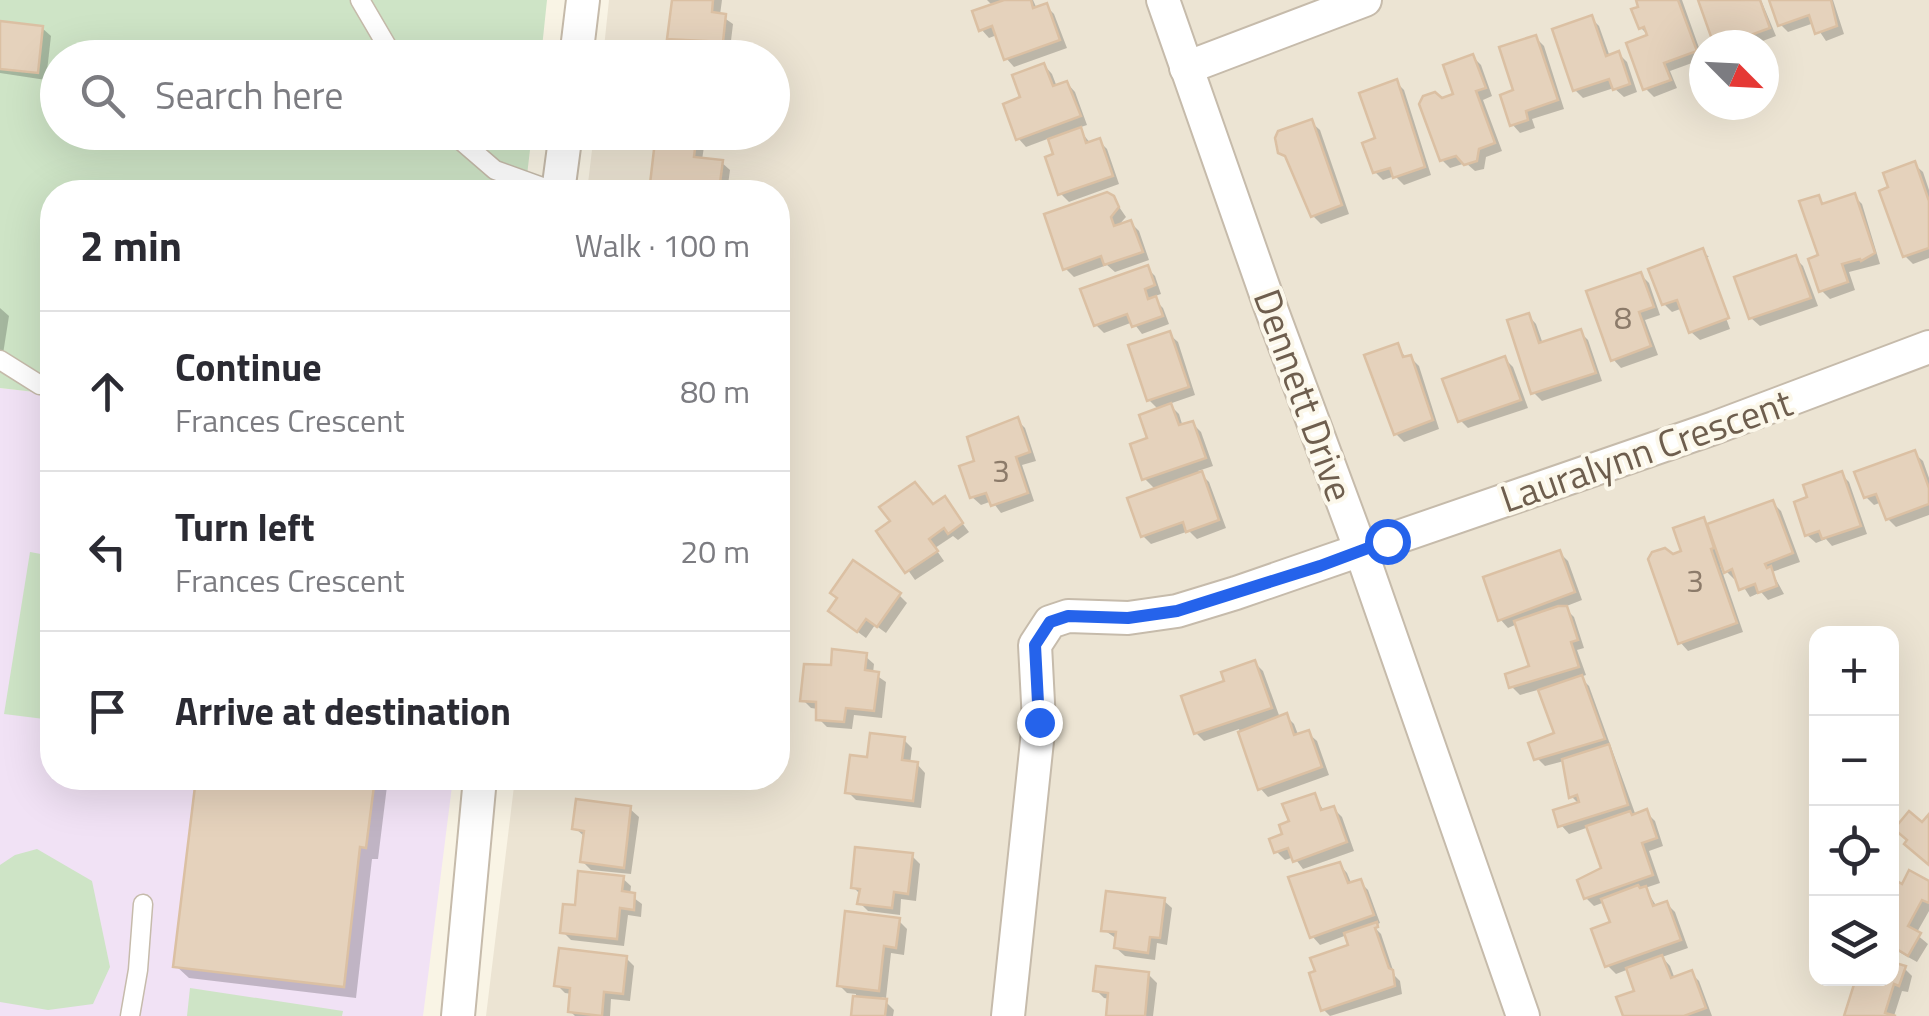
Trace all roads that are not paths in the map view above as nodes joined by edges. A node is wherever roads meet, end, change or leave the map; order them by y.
1 (360, 0) edge
2 (583, 0) edge
3 (1163, 0) edge
4 (1365, 0) edge
5 (383, 40) edge
6 (578, 40) edge
7 (1186, 68) junction
8 (471, 150) edge
9 (563, 150) edge
10 (523, 180) edge
11 (559, 180) edge
12 (1929, 346) edge
13 (0, 360) edge
14 (40, 385) edge
15 (1362, 551) junction
16 (479, 790) edge
17 (143, 904) dead end
18 (130, 1016) edge
19 (458, 1016) edge
20 (1008, 1016) edge
21 (1522, 1016) edge

1 - 5 lane
2 - 6 street
3 - 7 street, Dennett Drive
4 - 7 street
7 - 15 street, Dennett Drive
8 - 10 lane
9 - 11 street
12 - 15 street, Lauralynn Crescent
13 - 14 lane
15 - 20 street, Lauralynn Crescent
15 - 21 street, Dennett Drive
16 - 19 street
17 - 18 lane

